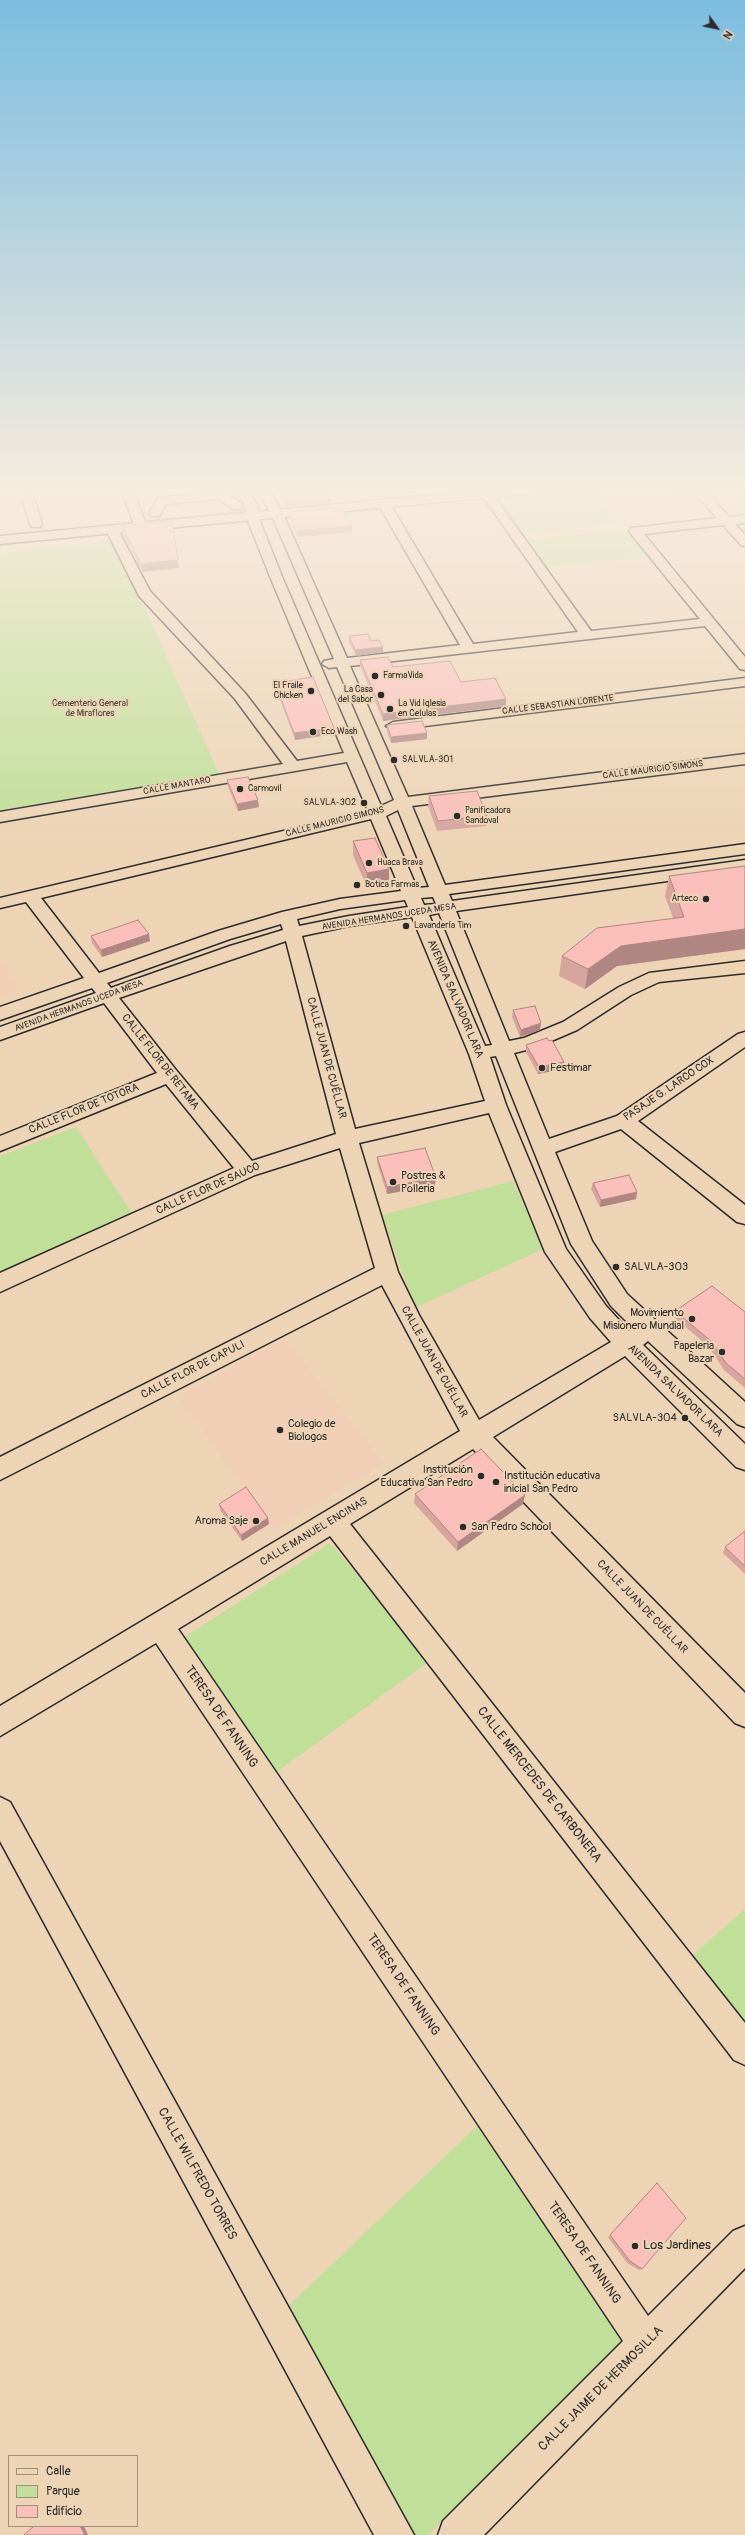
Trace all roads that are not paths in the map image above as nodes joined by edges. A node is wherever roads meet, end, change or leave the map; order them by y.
1 (158, 607) edge
2 (290, 607) edge
3 (317, 607) edge
4 (445, 607) edge
5 (568, 607) edge
6 (695, 607) edge
7 (707, 622) junction
8 (588, 636) junction
9 (469, 649) junction
10 (342, 663) junction
11 (316, 666) junction
12 (745, 666) edge
13 (745, 682) edge
14 (370, 728) junction
15 (354, 756) junction
16 (745, 759) edge
17 (293, 766) junction
18 (403, 802) junction
19 (378, 813) junction
20 (0, 817) edge
21 (745, 849) edge
22 (630, 865) junction
23 (745, 865) edge
24 (639, 880) junction
25 (441, 891) junction
26 (30, 895) junction
27 (0, 903) edge
28 (414, 903) junction
29 (447, 907) junction
30 (290, 924) junction
31 (745, 967) edge
32 (96, 980) junction
33 (107, 995) junction
34 (0, 1014) edge
35 (0, 1034) edge
36 (745, 1038) edge
37 (504, 1049) junction
38 (479, 1054) junction
39 (169, 1075) junction
40 (496, 1105) junction
41 (624, 1121) junction
42 (347, 1138) junction
43 (0, 1144) edge
44 (544, 1148) junction
45 (248, 1170) junction
46 (743, 1210) edge
47 (387, 1272) junction
48 (0, 1283) edge
49 (649, 1329) junction
50 (626, 1344) junction
51 (745, 1417) edge
52 (475, 1435) junction
53 (745, 1460) edge
54 (0, 1469) edge
55 (333, 1521) junction
56 (160, 1626) junction
57 (745, 1713) edge
58 (0, 1722) edge
59 (0, 1812) edge
60 (745, 2049) edge
61 (745, 2243) edge
62 (646, 2344) junction
63 (395, 2535) edge
64 (457, 2535) edge

1 - 17 street
2 - 11 street, AVENIDA SALVADOR LARA
3 - 10 street
4 - 9 street
5 - 8 street
6 - 7 street
7 - 8 street
7 - 12 street
8 - 9 street
9 - 10 street
10 - 11 street
10 - 14 street
11 - 15 street, AVENIDA SALVADOR LARA
13 - 14 street, CALLE SEBASTIAN LORENTE
14 - 18 street
15 - 17 street, CALLE MANTARO
15 - 19 street, AVENIDA SALVADOR LARA
16 - 18 street, CALLE MAURICIO SIMONS
17 - 20 street, CALLE MANTARO
18 - 19 street, CALLE MAURICIO SIMONS
18 - 25 street
19 - 26 street, CALLE MAURICIO SIMONS
19 - 28 street, AVENIDA SALVADOR LARA
21 - 22 street, AVENIDA HERMANOS UCEDA MESA
22 - 24 street
22 - 25 street, AVENIDA HERMANOS UCEDA MESA
23 - 24 street, AVENIDA HERMANOS UCEDA MESA
24 - 29 street, AVENIDA HERMANOS UCEDA MESA
25 - 28 street, AVENIDA HERMANOS UCEDA MESA
25 - 29 street
26 - 27 street, CALLE MAURICIO SIMONS
26 - 32 street, CALLE FLOR DE RETAMA
28 - 29 street, AVENIDA HERMANOS UCEDA MESA
28 - 30 street, AVENIDA HERMANOS UCEDA MESA
28 - 38 street, AVENIDA SALVADOR LARA
29 - 37 street
30 - 32 street, AVENIDA HERMANOS UCEDA MESA
30 - 33 street, AVENIDA HERMANOS UCEDA MESA
30 - 42 street, CALLE JUAN DE CUÉLLAR
31 - 37 street
32 - 33 street, CALLE FLOR DE RETAMA
32 - 34 street, AVENIDA HERMANOS UCEDA MESA
33 - 35 street, AVENIDA HERMANOS UCEDA MESA
33 - 39 street, CALLE FLOR DE RETAMA
36 - 41 street, PASAJE G. LARCO COX
37 - 38 street
37 - 44 street
38 - 40 street, AVENIDA SALVADOR LARA
39 - 43 street, CALLE FLOR DE TOTORA
39 - 45 street, CALLE FLOR DE RETAMA
40 - 42 street, CALLE FLOR DE SAUCO
40 - 50 street, AVENIDA SALVADOR LARA
41 - 44 street, PASAJE G. LARCO COX
41 - 46 street
42 - 45 street, CALLE FLOR DE SAUCO
42 - 47 street, CALLE JUAN DE CUÉLLAR
44 - 49 street
45 - 48 street, CALLE FLOR DE SAUCO
47 - 52 street, CALLE JUAN DE CUÉLLAR
47 - 54 street, CALLE FLOR DE CAPULI
49 - 50 street, CALLE MANUEL ENCINAS
49 - 51 street
50 - 52 street, CALLE MANUEL ENCINAS
50 - 53 street, AVENIDA SALVADOR LARA
52 - 55 street, CALLE MANUEL ENCINAS
52 - 57 street, CALLE JUAN DE CUÉLLAR
55 - 56 street, CALLE MANUEL ENCINAS
55 - 60 street, CALLE MERCEDES DE CARBONERA
56 - 58 street, CALLE MANUEL ENCINAS
56 - 62 street, TERESA DE FANNING
59 - 63 street, CALLE WILFREDO TORRES
61 - 62 street, CALLE JAIME DE HERMOSILLA
62 - 64 street, CALLE JAIME DE HERMOSILLA

